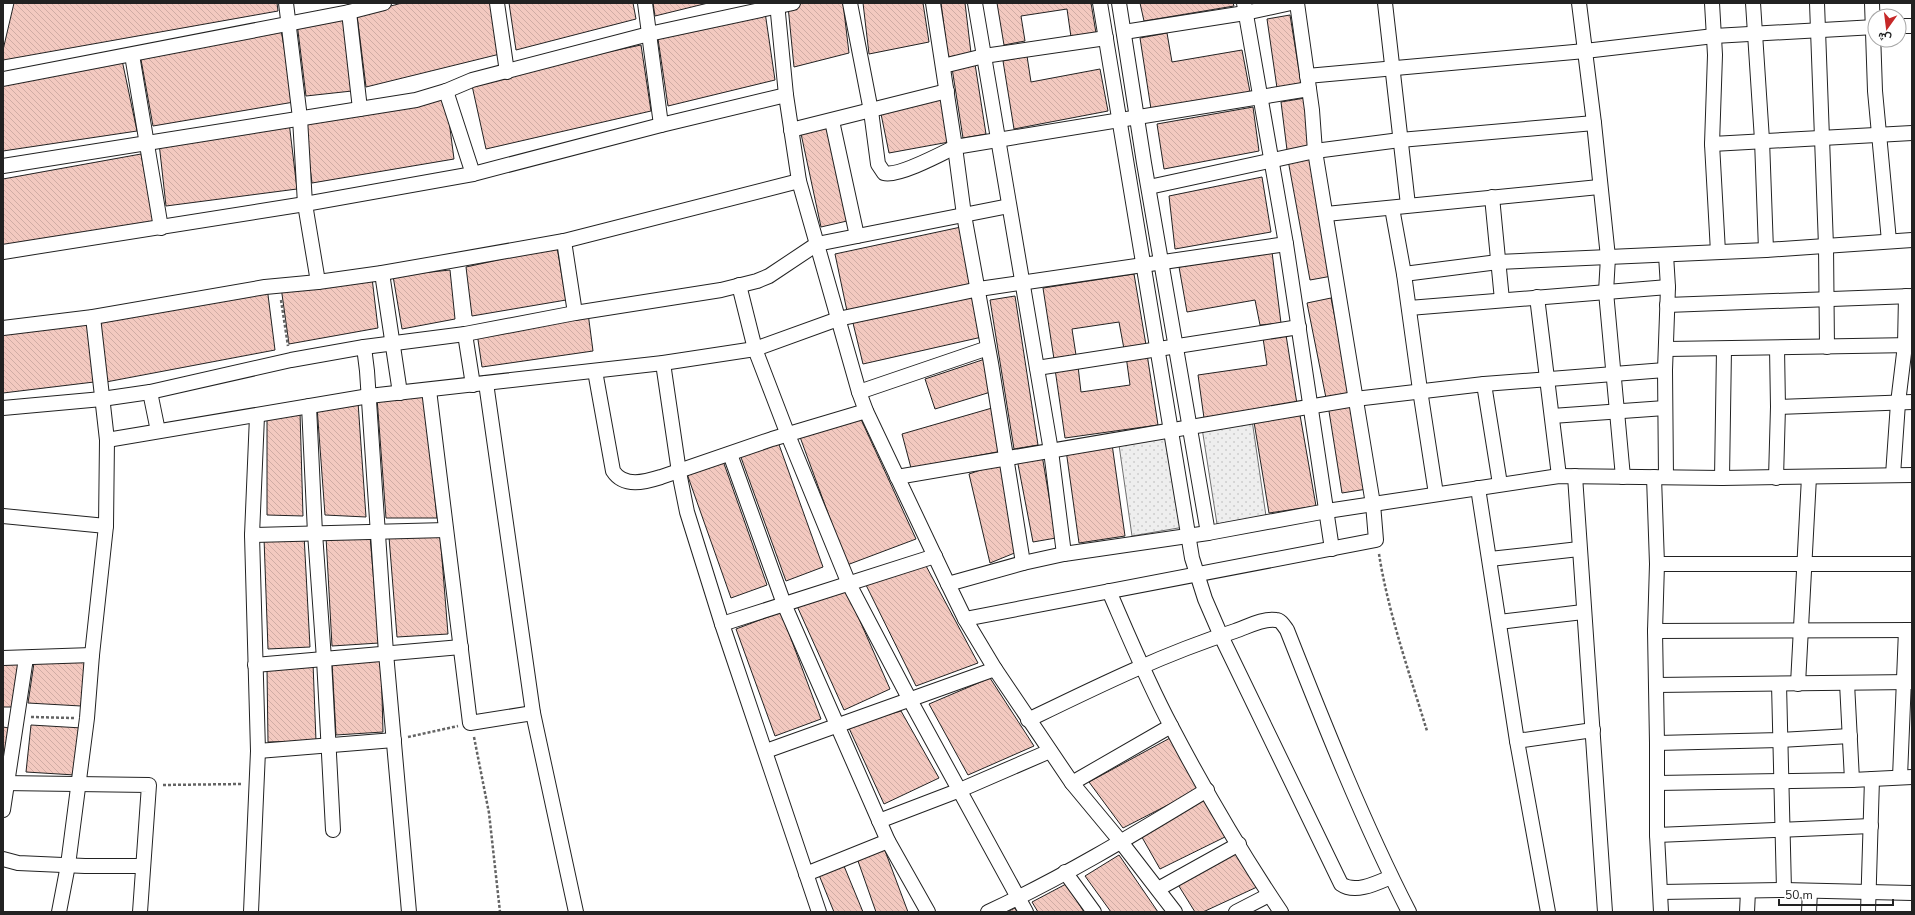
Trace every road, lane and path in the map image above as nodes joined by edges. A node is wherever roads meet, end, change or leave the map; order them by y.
1 (286, 3) edge
2 (384, 3) edge
3 (497, 3) edge
4 (645, 3) edge
5 (793, 3) edge
6 (850, 3) edge
7 (933, 3) edge
8 (975, 3) edge
9 (1100, 3) edge
10 (1119, 3) edge
11 (1292, 3) edge
12 (1297, 3) edge
13 (1386, 3) edge
14 (1579, 3) edge
15 (1712, 3) edge
16 (1753, 3) edge
17 (1817, 3) edge
18 (777, 4) edge
19 (1244, 8) edge
20 (349, 12) junction
21 (288, 23) junction
22 (1867, 28) edge
23 (1818, 31) junction
24 (1124, 32) junction
25 (649, 34) junction
26 (1756, 34) junction
27 (1714, 36) junction
28 (1106, 38) junction
29 (1875, 48) edge
30 (1585, 51) junction
31 (132, 55) junction
32 (984, 56) junction
33 (943, 66) junction
34 (1393, 69) junction
35 (507, 72) junction
36 (3, 79) edge
37 (1308, 83) junction
38 (446, 91) junction
39 (947, 92) junction
40 (786, 95) junction
41 (1260, 98) junction
42 (360, 109) junction
43 (871, 111) junction
44 (300, 118) junction
45 (1137, 118) junction
46 (832, 121) junction
47 (1119, 121) junction
48 (1594, 123) junction
49 (661, 125) junction
50 (791, 130) junction
51 (1912, 133) edge
52 (1879, 134) junction
53 (1822, 138) junction
54 (999, 139) junction
55 (1400, 140) junction
56 (1762, 140) junction
57 (148, 142) junction
58 (1712, 144) junction
59 (955, 147) junction
60 (1315, 151) junction
61 (1271, 161) junction
62 (3, 166) edge
63 (473, 174) junction
64 (799, 181) junction
65 (1149, 186) junction
66 (1599, 187) junction
67 (1492, 197) junction
68 (305, 204) junction
69 (1408, 205) junction
70 (1009, 206) junction
71 (1392, 208) junction
72 (1326, 214) junction
73 (964, 215) junction
74 (161, 228) junction
75 (857, 236) junction
76 (1912, 240) edge
77 (564, 241) junction
78 (1889, 241) junction
79 (817, 244) junction
80 (1286, 244) junction
81 (1826, 246) junction
82 (1766, 250) junction
83 (3, 252) edge
84 (1718, 252) junction
85 (1666, 255) junction
86 (1608, 257) junction
87 (1498, 262) junction
88 (1161, 263) junction
89 (1143, 264) junction
90 (382, 273) junction
91 (1404, 274) junction
92 (318, 282) junction
93 (1022, 283) junction
94 (279, 286) junction
95 (738, 286) junction
96 (1668, 287) junction
97 (979, 289) junction
98 (1606, 292) junction
99 (1909, 296) edge
100 (1536, 297) junction
101 (1827, 299) junction
102 (1502, 300) junction
103 (1667, 305) junction
104 (1409, 308) junction
105 (575, 313) junction
106 (93, 317) junction
107 (838, 319) junction
108 (1298, 327) junction
109 (3, 328) edge
110 (465, 334) junction
111 (394, 344) junction
112 (1909, 345) edge
113 (364, 347) junction
114 (1175, 347) junction
115 (1827, 347) junction
116 (988, 348) junction
117 (1777, 348) junction
118 (755, 349) junction
119 (1667, 349) junction
120 (1724, 349) junction
121 (1157, 350) junction
122 (291, 360) junction
123 (663, 363) junction
124 (1037, 368) junction
125 (1664, 370) junction
126 (595, 371) junction
127 (1612, 373) junction
128 (1547, 378) junction
129 (479, 384) junction
130 (1484, 384) junction
131 (429, 390) junction
132 (1420, 390) junction
133 (150, 392) junction
134 (859, 392) junction
135 (400, 393) junction
136 (369, 396) junction
137 (102, 399) junction
138 (1355, 399) junction
139 (1912, 402) edge
140 (1898, 403) junction
141 (310, 406) junction
142 (1311, 407) junction
143 (1778, 407) junction
144 (3, 408) edge
145 (1665, 408) junction
146 (866, 411) junction
147 (1616, 411) junction
148 (257, 416) junction
149 (1552, 416) junction
150 (1190, 426) junction
151 (1170, 430) junction
152 (158, 431) junction
153 (788, 435) junction
154 (107, 440) junction
155 (1051, 451) junction
156 (730, 454) junction
157 (1006, 458) junction
158 (679, 472) junction
159 (1893, 475) junction
160 (1912, 475) edge
161 (1559, 476) junction
162 (1575, 476) junction
163 (897, 477) junction
164 (1623, 477) junction
165 (1660, 477) junction
166 (1809, 477) junction
167 (1722, 478) junction
168 (1776, 478) junction
169 (1500, 484) junction
170 (1478, 488) junction
171 (1436, 494) junction
172 (1373, 504) junction
173 (1326, 511) junction
174 (3, 516) edge
175 (106, 526) junction
176 (446, 530) junction
177 (379, 532) junction
178 (1208, 532) junction
179 (315, 533) junction
180 (252, 535) junction
181 (1188, 535) junction
182 (1376, 540) junction
183 (1332, 549) junction
184 (1579, 549) junction
185 (1064, 554) junction
186 (935, 556) junction
187 (1490, 560) junction
188 (1023, 563) junction
189 (1657, 564) junction
190 (1803, 564) junction
191 (1912, 564) edge
192 (1196, 575) junction
193 (849, 584) junction
194 (948, 584) junction
195 (1109, 591) junction
196 (784, 604) junction
197 (1583, 612) junction
198 (965, 619) junction
199 (1499, 622) junction
200 (722, 624) junction
201 (1909, 630) edge
202 (1655, 631) junction
203 (1800, 631) junction
204 (1221, 636) junction
205 (461, 646) junction
206 (386, 653) junction
207 (92, 655) junction
208 (3, 658) edge
209 (26, 658) junction
210 (324, 659) junction
211 (255, 665) junction
212 (1142, 666) junction
213 (995, 669) junction
214 (1908, 682) edge
215 (1847, 683) junction
216 (1778, 684) junction
217 (1798, 684) junction
218 (1656, 685) junction
219 (910, 700) junction
220 (533, 713) junction
221 (18, 717) junction
222 (87, 718) junction
223 (1028, 720) junction
224 (470, 723) junction
225 (837, 725) junction
226 (1171, 726) junction
227 (1594, 730) junction
228 (1427, 731) dead end
229 (1850, 736) junction
230 (394, 740) junction
231 (1780, 740) junction
232 (1517, 741) junction
233 (1657, 743) junction
234 (328, 746) junction
235 (258, 751) junction
236 (766, 751) junction
237 (1050, 751) junction
238 (1906, 777) edge
239 (1872, 779) junction
240 (1781, 780) junction
241 (1852, 780) junction
242 (5, 783) edge
243 (1072, 783) junction
244 (1657, 783) junction
245 (257, 784) junction
246 (78, 785) junction
247 (149, 785) junction
248 (960, 790) junction
249 (1207, 790) junction
250 (3, 810) edge
251 (879, 821) junction
252 (1871, 826) junction
253 (333, 830) dead end
254 (1782, 830) junction
255 (1657, 835) junction
256 (888, 841) junction
257 (1121, 842) junction
258 (1239, 844) junction
259 (3, 859) edge
260 (68, 865) junction
261 (143, 866) junction
262 (1065, 872) junction
263 (806, 874) junction
264 (1391, 877) junction
265 (1158, 889) junction
266 (1784, 890) junction
267 (1748, 891) junction
268 (1810, 891) junction
269 (1661, 892) junction
270 (1870, 892) junction
271 (1912, 893) edge
272 (1269, 895) junction
273 (1018, 899) junction
274 (59, 912) edge
275 (140, 912) edge
276 (251, 912) edge
277 (409, 912) edge
278 (500, 912) edge
279 (576, 912) edge
280 (819, 912) edge
281 (928, 912) edge
282 (988, 912) edge
283 (1026, 912) edge
284 (1094, 912) edge
285 (1175, 912) edge
286 (1236, 912) edge
287 (1281, 912) edge
288 (1409, 912) edge
289 (1548, 912) edge
290 (1605, 912) edge
291 (1661, 912) edge
292 (1747, 912) edge
293 (1809, 912) edge
294 (1868, 912) edge

1 - 21 street
2 - 20 street
3 - 35 street
4 - 25 street
5 - 18 street
6 - 43 street
7 - 33 street
8 - 32 street
9 - 28 street
10 - 24 street
11 - 19 street
12 - 37 street
13 - 34 street
14 - 30 street
15 - 27 street
16 - 26 street
17 - 23 street
18 - 25 street
18 - 40 street
19 - 24 street
19 - 41 street
20 - 21 street
20 - 42 street
21 - 31 street
21 - 44 street
22 - 23 street
23 - 26 street
23 - 53 street
24 - 45 street
25 - 35 street
25 - 49 street
26 - 27 street
26 - 56 street
27 - 30 street
27 - 58 street
28 - 32 street
28 - 47 street
29 - 52 street
30 - 34 street
30 - 48 street
31 - 36 street
31 - 57 street
32 - 33 street
32 - 54 street
33 - 39 street
34 - 37 street
34 - 55 street
35 - 38 street
37 - 41 street
37 - 60 street
38 - 42 street
38 - 63 street
39 - 43 street
39 - 59 street
40 - 49 street
40 - 50 street
41 - 45 street
41 - 61 street
42 - 44 street
43 - 46 street
43 - 59 street
44 - 57 street
44 - 68 street
45 - 47 street
45 - 65 street
46 - 50 street
46 - 75 street
47 - 54 street
47 - 89 street
48 - 55 street
48 - 66 street
49 - 63 street
50 - 64 street
51 - 52 street
52 - 53 street
52 - 78 street
53 - 56 street
53 - 81 street
54 - 59 street
54 - 70 street
55 - 60 street
55 - 69 street
56 - 58 street
56 - 82 street
57 - 62 street
57 - 74 street
58 - 84 street
59 - 73 street
60 - 61 street
60 - 72 street
61 - 65 street
61 - 80 street
63 - 68 street
64 - 77 street
64 - 79 street
65 - 88 street
66 - 67 street
66 - 86 street
67 - 69 street
67 - 87 street
68 - 74 street
68 - 92 street
69 - 71 street
70 - 73 street
70 - 93 street
71 - 72 street
71 - 91 street
72 - 138 street
73 - 75 street
73 - 97 street
74 - 83 street
75 - 79 street
76 - 78 street
77 - 90 street
77 - 105 street
78 - 81 street
79 - 95 street
79 - 107 street
80 - 88 street
80 - 108 street
81 - 82 street
81 - 101 street
82 - 84 street
84 - 85 street
85 - 86 street
85 - 96 street
86 - 87 street
86 - 98 street
87 - 91 street
87 - 102 street
88 - 89 street
88 - 114 street
89 - 93 street
89 - 121 street
90 - 92 street
90 - 111 street
91 - 104 street
92 - 94 street
93 - 97 street
93 - 124 street
94 - 106 street
94 - 122 path
95 - 105 street
95 - 118 street
96 - 98 street
96 - 103 street
97 - 107 street
97 - 116 street
98 - 100 street
98 - 127 street
99 - 101 street
99 - 112 street
100 - 102 street
100 - 128 street
101 - 103 street
101 - 115 street
102 - 104 street
103 - 119 street
104 - 132 street
105 - 110 street
106 - 109 street
106 - 137 street
107 - 118 street
107 - 134 street
108 - 114 street
108 - 142 street
110 - 111 street
110 - 129 street
111 - 113 street
111 - 135 street
112 - 115 street
112 - 140 street
113 - 122 street
113 - 136 street
114 - 121 street
114 - 150 street
115 - 117 street
116 - 134 street
116 - 157 street
117 - 120 street
117 - 143 street
118 - 123 street
118 - 153 street
119 - 120 street
119 - 125 street
120 - 167 street
121 - 124 street
121 - 151 street
122 - 133 street
123 - 126 street
123 - 158 street
124 - 155 street
125 - 127 street
125 - 145 street
126 - 129 street
126 - 158 street
127 - 128 street
127 - 147 street
128 - 130 street
128 - 149 street
129 - 131 street
129 - 220 street
130 - 132 street
130 - 169 street
131 - 135 street
131 - 176 street
132 - 138 street
132 - 171 street
133 - 137 street
133 - 152 street
134 - 146 street
135 - 136 street
136 - 141 street
136 - 177 street
137 - 144 street
137 - 154 street
138 - 142 street
138 - 172 street
139 - 140 street
140 - 143 street
140 - 159 street
141 - 148 street
141 - 179 street
142 - 150 street
142 - 173 street
143 - 168 street
145 - 147 street
145 - 165 street
146 - 153 street
146 - 163 street
147 - 149 street
147 - 164 street
148 - 152 street
148 - 180 street
149 - 161 street
150 - 151 street
150 - 178 street
151 - 155 street
151 - 181 street
152 - 154 street
153 - 156 street
153 - 193 street
154 - 175 street
155 - 157 street
155 - 185 street
156 - 158 street
156 - 196 street
157 - 163 street
157 - 188 street
158 - 200 street
159 - 160 street
159 - 166 street
161 - 162 street
161 - 169 street
162 - 164 street
162 - 184 street
163 - 186 street
164 - 165 street
165 - 167 street
165 - 189 street
166 - 168 street
166 - 190 street
167 - 168 street
169 - 170 street
170 - 171 street
170 - 187 street
171 - 172 street
172 - 173 street
172 - 182 street
173 - 178 street
173 - 183 street
174 - 175 street
175 - 207 street
176 - 177 street
176 - 205 street
177 - 179 street
177 - 206 street
178 - 181 street
179 - 180 street
179 - 210 street
180 - 211 street
181 - 185 street
181 - 192 street
182 - 183 street
182 - 228 path
183 - 192 street
184 - 187 street
184 - 197 street
185 - 188 street
186 - 193 street
186 - 194 street
187 - 199 street
188 - 194 street
189 - 190 street
189 - 202 street
190 - 191 street
190 - 203 street
192 - 195 street
192 - 204 street
193 - 196 street
193 - 219 street
194 - 198 street
195 - 198 street
195 - 212 street
196 - 200 street
196 - 225 street
197 - 199 street
197 - 227 street
198 - 213 street
199 - 232 street
200 - 236 street
201 - 203 street
201 - 214 street
202 - 203 street
202 - 218 street
203 - 217 street
204 - 212 street
204 - 264 street
204 - 264 street
205 - 206 street
205 - 224 street
206 - 210 street
206 - 230 street
207 - 209 street
207 - 222 street
208 - 209 street
209 - 221 street
210 - 211 street
210 - 234 street
211 - 235 street
212 - 223 street
212 - 226 street
213 - 219 street
213 - 223 street
214 - 215 street
214 - 238 street
215 - 217 street
215 - 229 street
216 - 217 street
216 - 218 street
216 - 231 street
218 - 233 street
219 - 225 street
219 - 248 street
220 - 224 street
220 - 279 street
221 - 222 path
221 - 242 street
222 - 246 street
223 - 237 street
224 - 230 path
224 - 278 path
225 - 236 street
225 - 251 street
226 - 243 street
226 - 249 street
227 - 232 street
227 - 290 street
229 - 231 street
229 - 241 street
230 - 234 street
230 - 277 street
231 - 233 street
231 - 240 street
232 - 289 street
233 - 244 street
234 - 235 street
234 - 253 street
235 - 245 street
236 - 263 street
237 - 243 street
237 - 248 street
238 - 239 street
239 - 241 street
239 - 252 street
240 - 241 street
240 - 244 street
240 - 254 street
242 - 246 street
242 - 250 street
243 - 257 street
244 - 255 street
245 - 247 path
245 - 276 street
246 - 247 street
246 - 260 street
247 - 261 street
248 - 251 street
248 - 273 street
249 - 257 street
249 - 258 street
251 - 256 street
252 - 254 street
252 - 270 street
254 - 255 street
254 - 266 street
255 - 269 street
256 - 263 street
256 - 281 street
257 - 262 street
257 - 265 street
258 - 265 street
258 - 272 street
259 - 260 street
260 - 261 street
260 - 274 street
261 - 275 street
262 - 273 street
262 - 284 street
263 - 280 street
264 - 288 street
265 - 285 street
266 - 267 street
266 - 268 street
267 - 269 street
267 - 292 street
268 - 270 street
268 - 293 street
269 - 291 street
270 - 271 street
270 - 294 street
272 - 286 street
272 - 287 street
273 - 282 street
273 - 283 street

